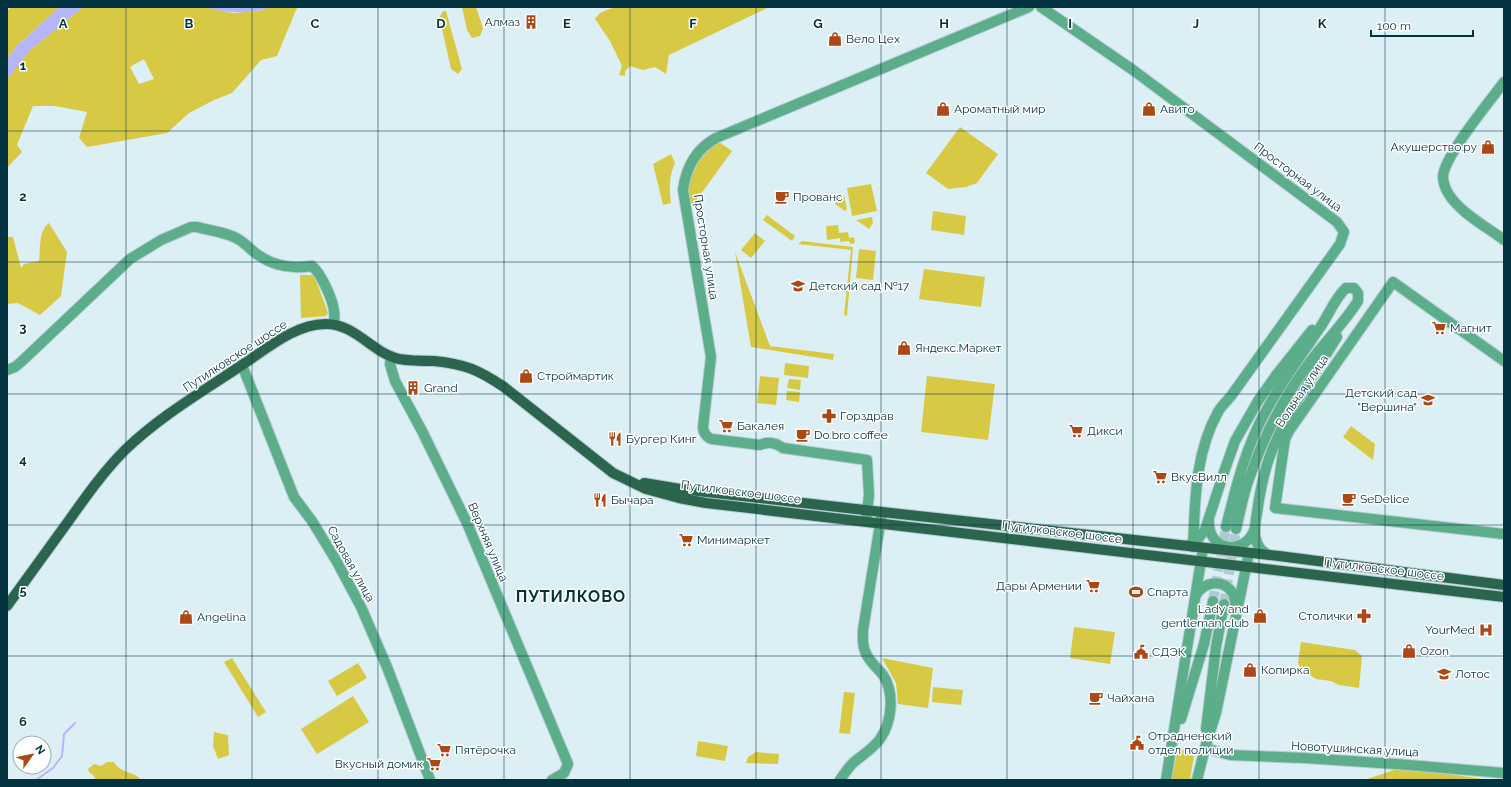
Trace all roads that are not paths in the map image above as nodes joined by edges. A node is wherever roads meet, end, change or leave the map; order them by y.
1 (1029, 7) edge
2 (1041, 7) edge
3 (1504, 82) edge
4 (1504, 240) edge
5 (1338, 297) junction
6 (1357, 304) junction
7 (334, 324) junction
8 (391, 356) junction
9 (1504, 361) edge
10 (242, 365) junction
11 (7, 370) edge
12 (621, 478) junction
13 (867, 510) junction
14 (882, 512) junction
15 (1209, 519) junction
16 (866, 522) junction
17 (880, 523) junction
18 (1226, 527) tunnel mouth
19 (1255, 528) junction
20 (1236, 529) tunnel mouth
21 (1504, 534) edge
22 (1194, 546) junction
23 (1249, 553) junction
24 (1270, 555) junction
25 (1201, 561) junction
26 (1247, 566) junction
27 (1504, 585) edge
28 (1195, 596) junction
29 (1504, 597) edge
30 (1213, 601) tunnel mouth
31 (1224, 604) tunnel mouth
32 (7, 606) edge
33 (1236, 612) junction
34 (1204, 751) junction
35 (1171, 754) junction
36 (1504, 773) edge
37 (430, 780) edge
38 (552, 780) edge
39 (840, 780) edge
40 (1166, 780) edge
41 (1197, 780) edge

1 - 13 street, Просторная улица
2 - 22 street, Просторная улица
3 - 4 street
5 - 6 street
5 - 15 street
5 - 18 street
6 - 19 street
6 - 20 street
7 - 8 main road, Путилковское шоссе
7 - 10 main road, Путилковское шоссе
7 - 11 street
8 - 12 main road, Путилковское шоссе
8 - 38 street, Верхняя улица
9 - 21 street, Вольная улица
10 - 32 main road, Путилковское шоссе
10 - 37 street, Садовая улица
12 - 13 main road, Путилковское шоссе
12 - 16 main road, Путилковское шоссе
13 - 14 main road, Путилковское шоссе
13 - 16 street, Просторная улица
14 - 17 street
14 - 22 main road, Путилковское шоссе
15 - 19 street
15 - 22 street
16 - 17 main road, Путилковское шоссе
17 - 25 main road, Путилковское шоссе
17 - 39 street
19 - 24 street
22 - 23 main road, Путилковское шоссе
22 - 25 street
23 - 24 main road, Путилковское шоссе
23 - 26 street
24 - 27 main road, Путилковское шоссе
25 - 26 main road, Путилковское шоссе
25 - 28 street
26 - 29 main road, Путилковское шоссе
26 - 33 street
28 - 33 street
28 - 35 street
30 - 35 street
31 - 34 street
33 - 34 street
34 - 36 street, Новотушинская улица
34 - 41 street
35 - 40 street

